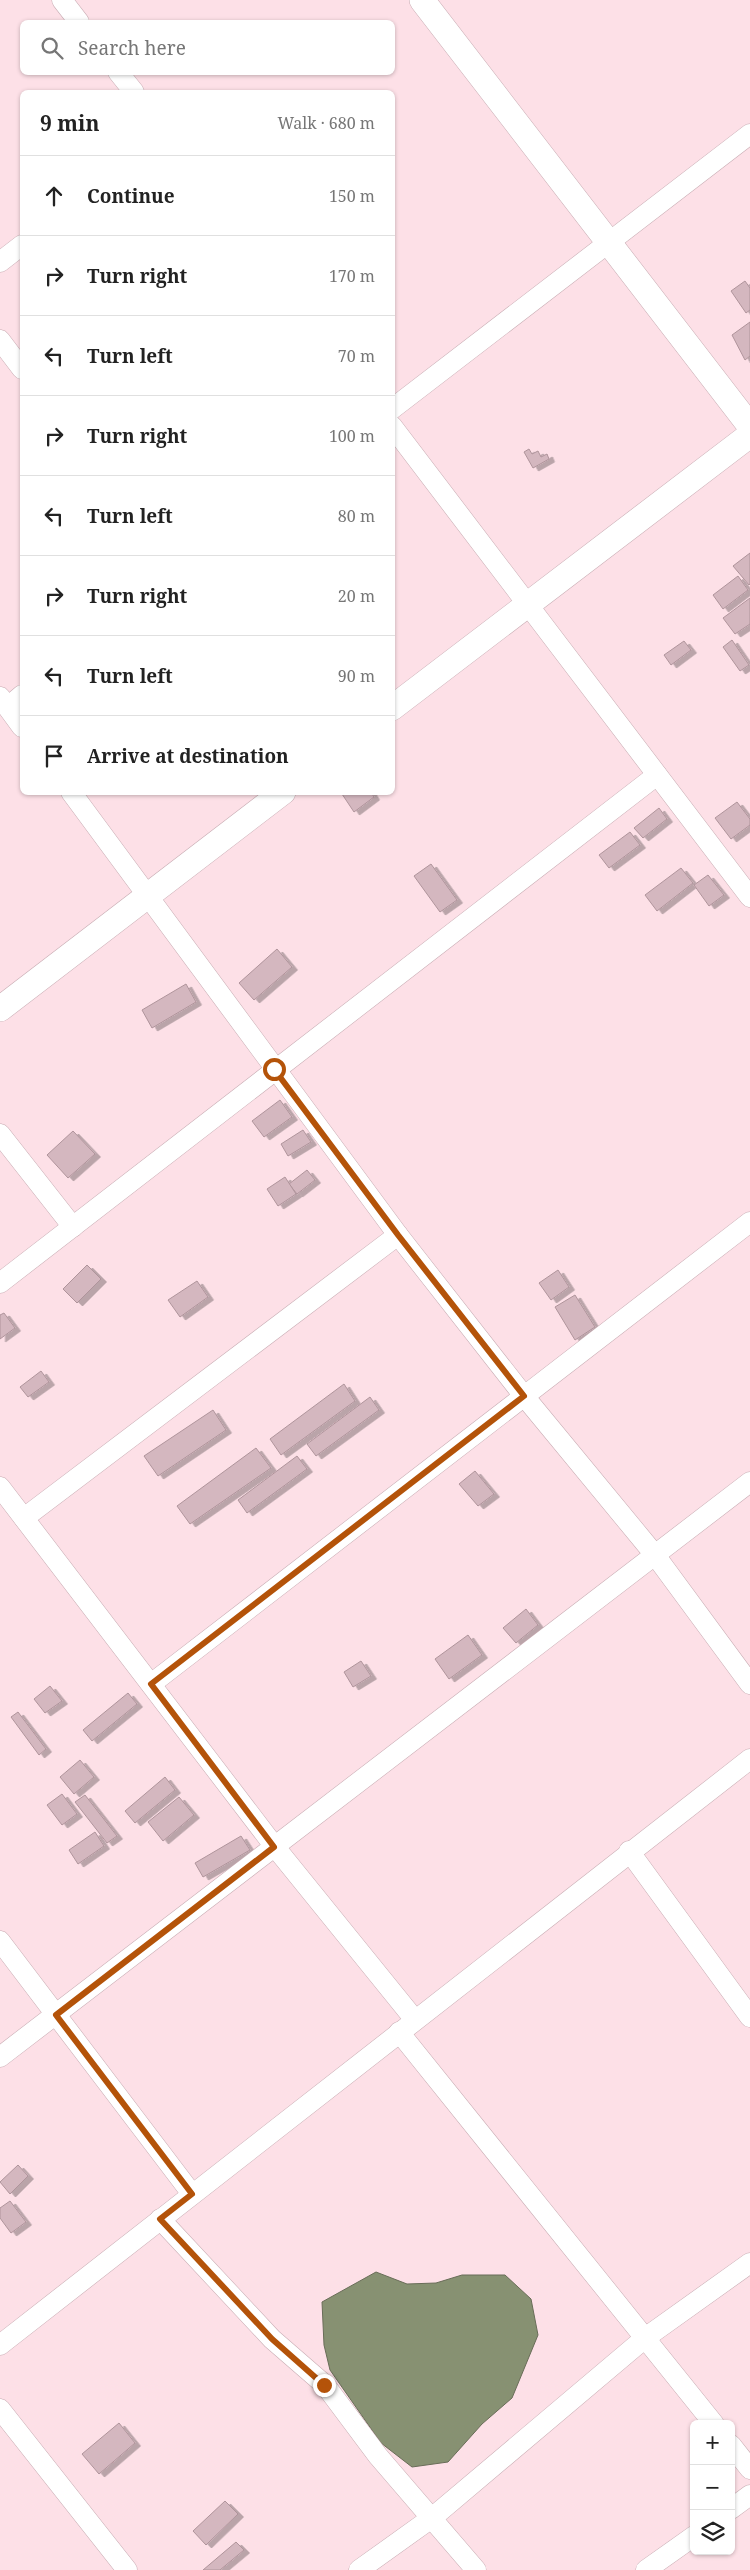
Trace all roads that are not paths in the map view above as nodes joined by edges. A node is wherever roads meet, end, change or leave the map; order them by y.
1 (62, 0) edge
2 (422, 0) edge
3 (77, 20) edge
4 (120, 75) edge
5 (132, 90) edge
6 (750, 134) edge
7 (608, 242) junction
8 (20, 247) edge
9 (0, 262) edge
10 (0, 340) edge
11 (20, 366) edge
12 (395, 407) edge
13 (750, 426) edge
14 (395, 430) edge
15 (750, 435) edge
16 (527, 605) junction
17 (10, 700) edge
18 (395, 706) edge
19 (20, 722) edge
20 (657, 775) junction
21 (73, 795) edge
22 (279, 795) edge
23 (148, 896) junction
24 (750, 897) edge
25 (0, 1009) edge
26 (274, 1069) junction
27 (0, 1134) edge
28 (750, 1222) edge
29 (73, 1227) junction
30 (398, 1235) junction
31 (0, 1284) edge
32 (524, 1396) junction
33 (750, 1482) edge
34 (0, 1487) edge
35 (24, 1518) junction
36 (655, 1554) junction
37 (151, 1684) junction
38 (750, 1684) edge
39 (750, 1759) edge
40 (274, 1847) junction
41 (630, 1851) junction
42 (0, 1941) edge
43 (56, 2015) junction
44 (750, 2017) edge
45 (415, 2020) junction
46 (399, 2032) junction
47 (0, 2057) edge
48 (192, 2194) junction
49 (160, 2219) junction
50 (750, 2263) edge
51 (645, 2338) junction
52 (0, 2345) edge
53 (0, 2410) edge
54 (711, 2420) edge
55 (735, 2450) edge
56 (750, 2468) edge
57 (750, 2495) edge
58 (735, 2506) edge
59 (433, 2518) junction
60 (690, 2539) edge
61 (127, 2570) edge
62 (359, 2570) edge
63 (476, 2570) edge
64 (646, 2570) edge

1 - 3 street
2 - 7 street
4 - 5 street
6 - 7 street
7 - 12 street
7 - 13 street
8 - 9 street
10 - 11 street
14 - 16 street
15 - 16 street
16 - 18 street
16 - 20 street
17 - 19 street
20 - 24 street
20 - 26 street
21 - 23 street
22 - 23 street
23 - 25 street
23 - 26 street
26 - 29 street
26 - 30 street
27 - 29 street
28 - 32 street
29 - 31 street
30 - 32 street
30 - 35 street
32 - 36 street
32 - 37 street
33 - 36 street
34 - 35 street
35 - 37 street
36 - 38 street
36 - 40 street
37 - 40 street
39 - 41 street
40 - 43 street
40 - 45 street
41 - 44 street
41 - 45 street
42 - 43 street
43 - 47 street
43 - 48 street
45 - 46 street
46 - 48 street
46 - 51 street
48 - 49 street
49 - 52 street
49 - 59 street
50 - 51 street
51 - 54 street
51 - 59 street
53 - 61 street
55 - 56 street
57 - 58 street
59 - 62 street
59 - 63 street
60 - 64 street

